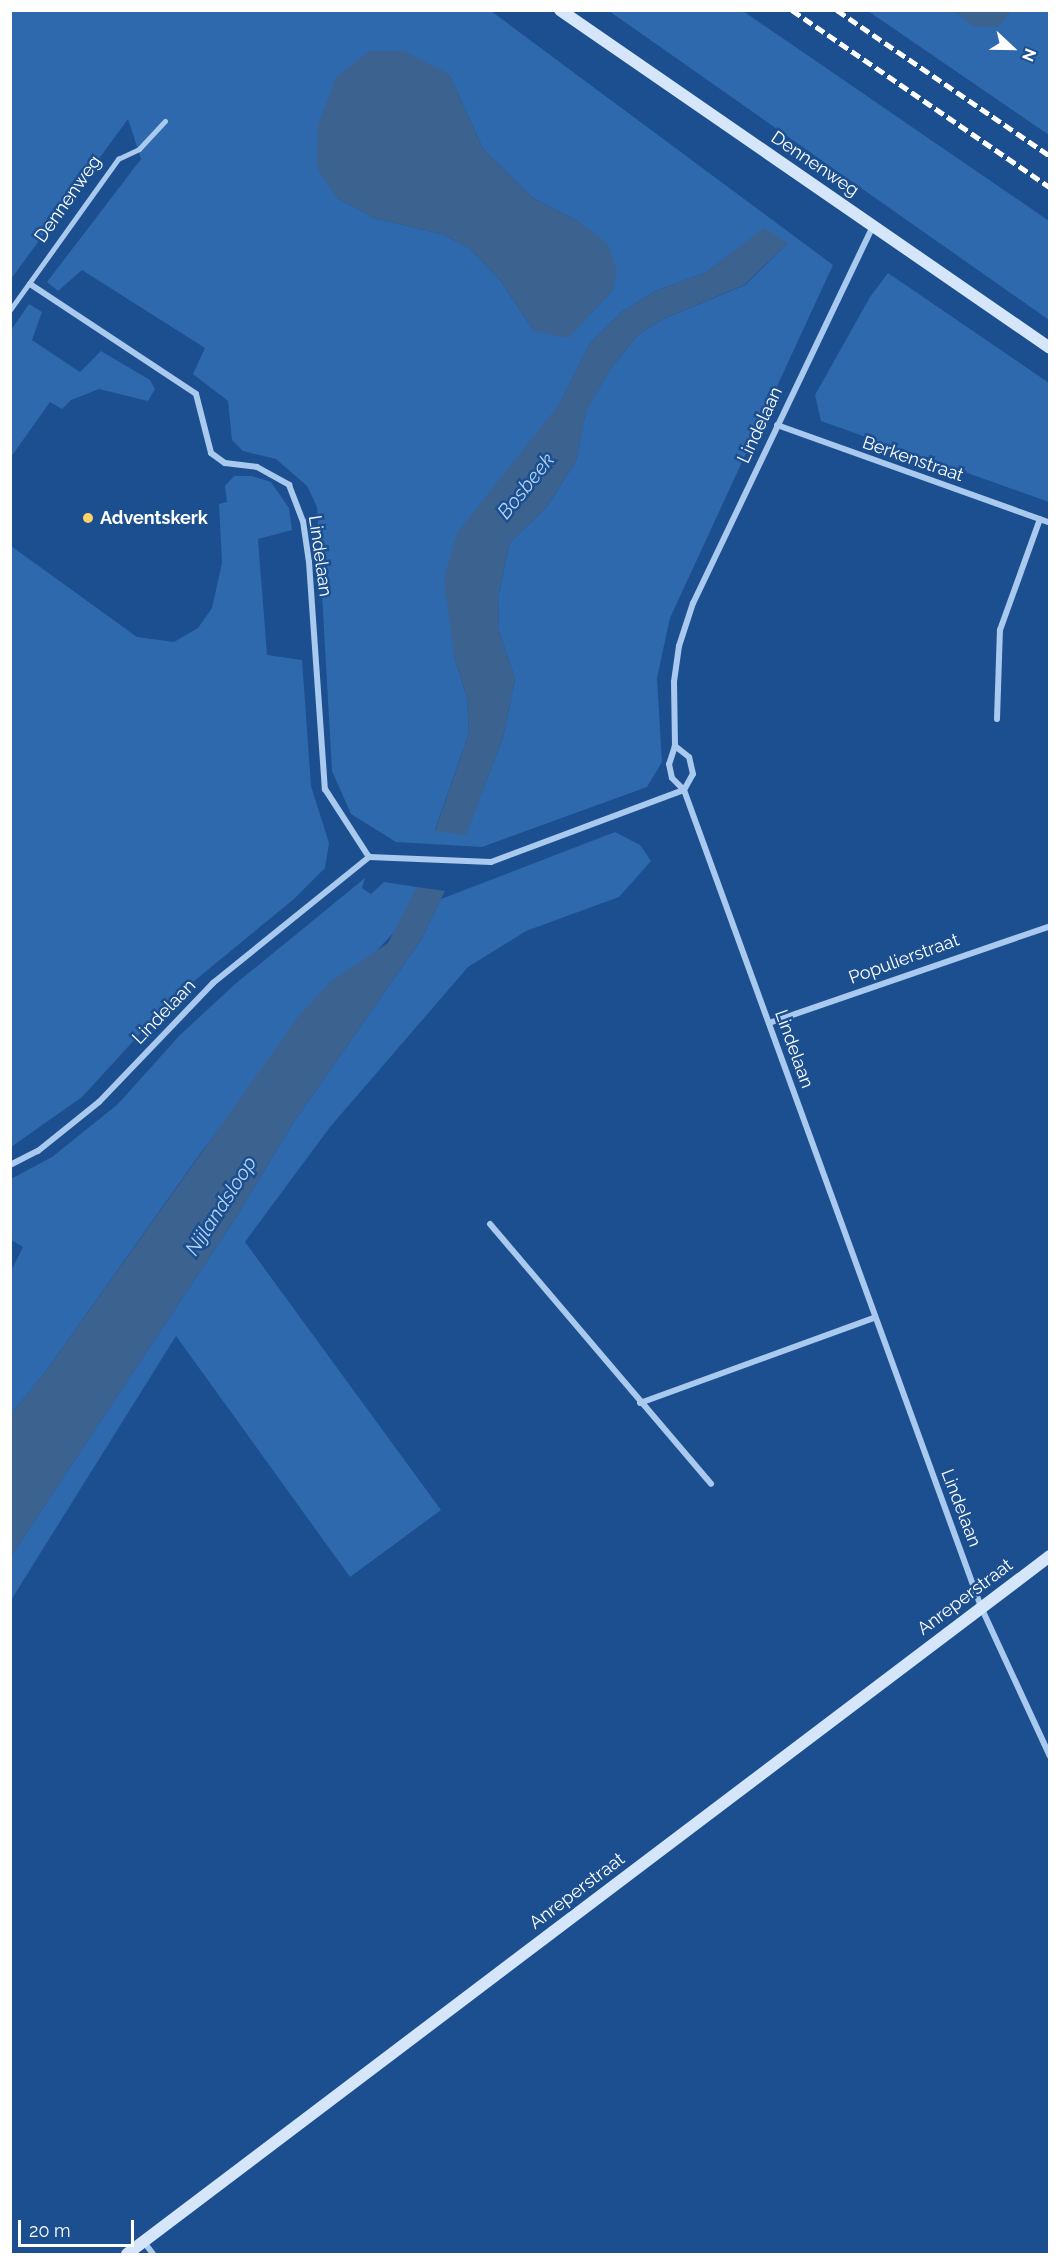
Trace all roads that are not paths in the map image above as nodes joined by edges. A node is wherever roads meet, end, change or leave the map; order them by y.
1 (560, 10) edge
2 (165, 121) dead end
3 (873, 226) junction
4 (30, 284) junction
5 (10, 310) edge
6 (1050, 348) edge
7 (777, 425) junction
8 (1040, 519) junction
9 (1050, 523) edge
10 (997, 719) dead end
11 (675, 746) junction
12 (684, 790) junction
13 (369, 858) junction
14 (1050, 926) edge
15 (769, 1023) junction
16 (10, 1165) edge
17 (490, 1224) dead end
18 (874, 1318) junction
19 (640, 1403) junction
20 (711, 1484) dead end
21 (1050, 1556) edge
22 (981, 1607) junction
23 (1050, 1756) edge
24 (144, 2242) junction
25 (127, 2254) edge
26 (153, 2254) edge

1 - 3 street, Dennenweg
2 - 4 lane, Dennenweg
3 - 6 street, Dennenweg
3 - 7 street, Lindelaan
4 - 5 lane, Dennenweg
4 - 13 street, Lindelaan
7 - 8 street, Berkenstraat
7 - 11 street, Lindelaan
8 - 9 street, Berkenstraat
8 - 10 street
11 - 12 street, Lindelaan
11 - 12 street
12 - 13 street
12 - 15 street, Lindelaan
13 - 16 street, Lindelaan
14 - 15 street, Populierstraat
15 - 18 street, Lindelaan
17 - 19 street
18 - 19 street
18 - 22 street, Lindelaan
19 - 20 street
21 - 22 street, Anreperstraat
22 - 23 street, Lindelaan
22 - 24 street, Anreperstraat
24 - 25 street, Anreperstraat
24 - 26 street

